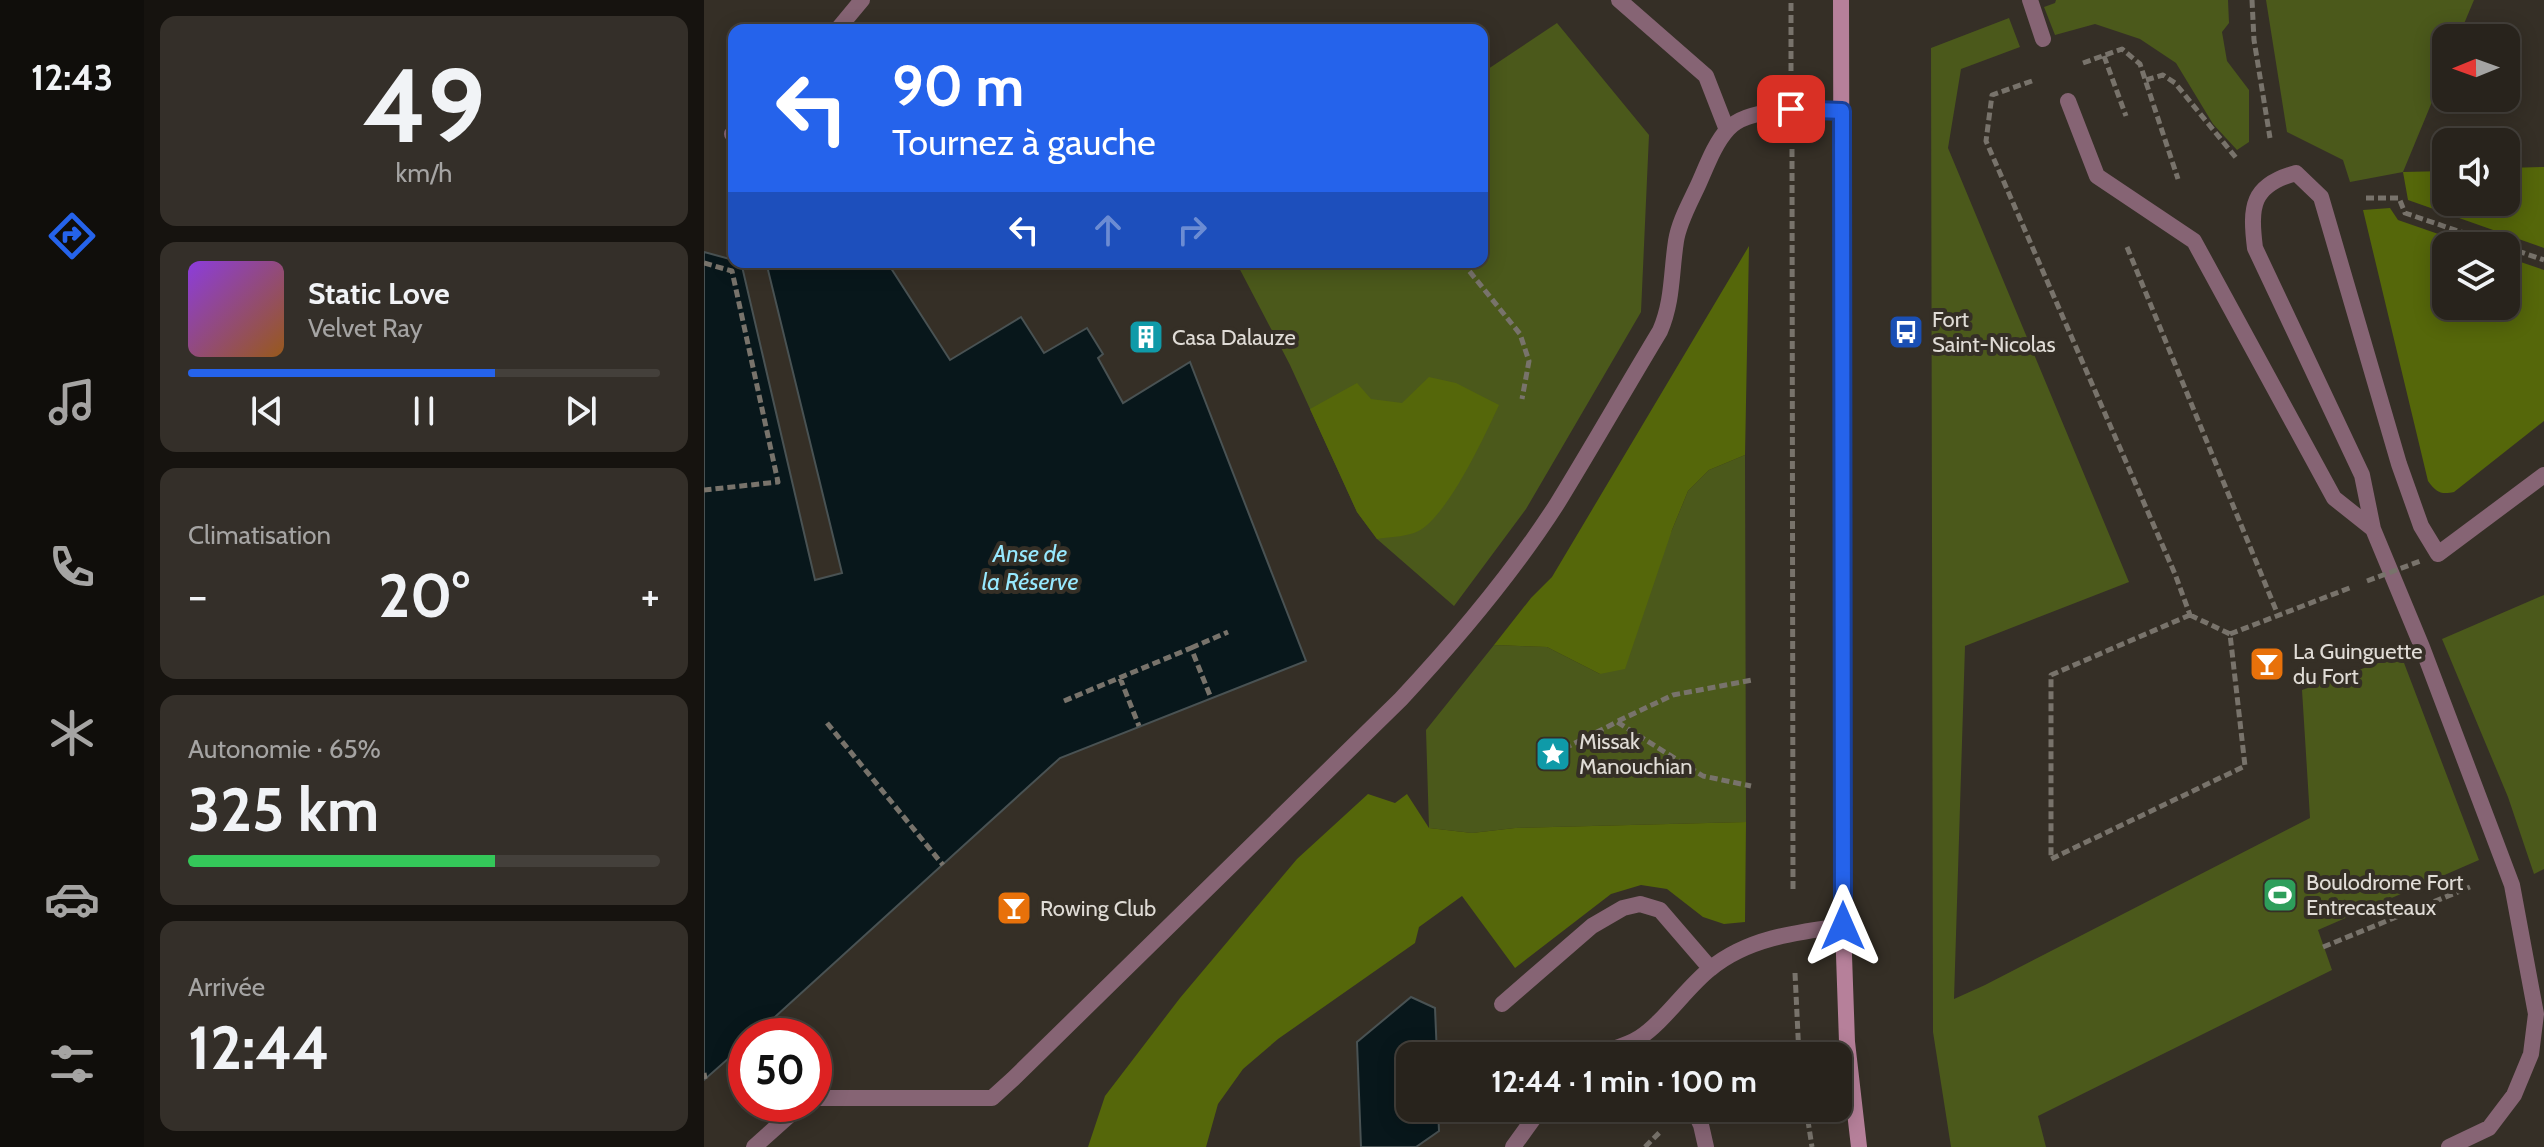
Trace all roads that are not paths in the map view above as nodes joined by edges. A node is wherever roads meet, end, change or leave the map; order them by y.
1 (862, 0) edge
2 (1619, 0) edge
3 (1841, 0) edge
4 (2030, 0) edge
5 (842, 24) edge
6 (2043, 39) dead end
7 (2068, 101) dead end
8 (1842, 111) junction
9 (1727, 130) junction
10 (2544, 475) edge
11 (2373, 529) junction
12 (1843, 926) junction
13 (1710, 968) junction
14 (2538, 979) edge
15 (1502, 1004) dead end
16 (1640, 1038) junction
17 (1630, 1042) edge
18 (1643, 1042) edge
19 (832, 1098) edge
20 (782, 1122) edge
21 (1531, 1122) edge
22 (1700, 1122) edge
23 (754, 1147) edge
24 (1513, 1147) edge
25 (1706, 1147) edge
26 (1859, 1147) edge
27 (2449, 1147) edge

1 - 5 lane
2 - 9 lane
3 - 8 main road
4 - 6 lane
7 - 11 lane
8 - 9 lane
8 - 12 main road
9 - 19 lane
10 - 11 lane
11 - 14 lane
12 - 13 lane
12 - 26 main road
13 - 15 lane
13 - 16 lane
14 - 27 lane
16 - 17 lane
16 - 18 lane
20 - 23 lane
21 - 24 lane
22 - 25 lane

